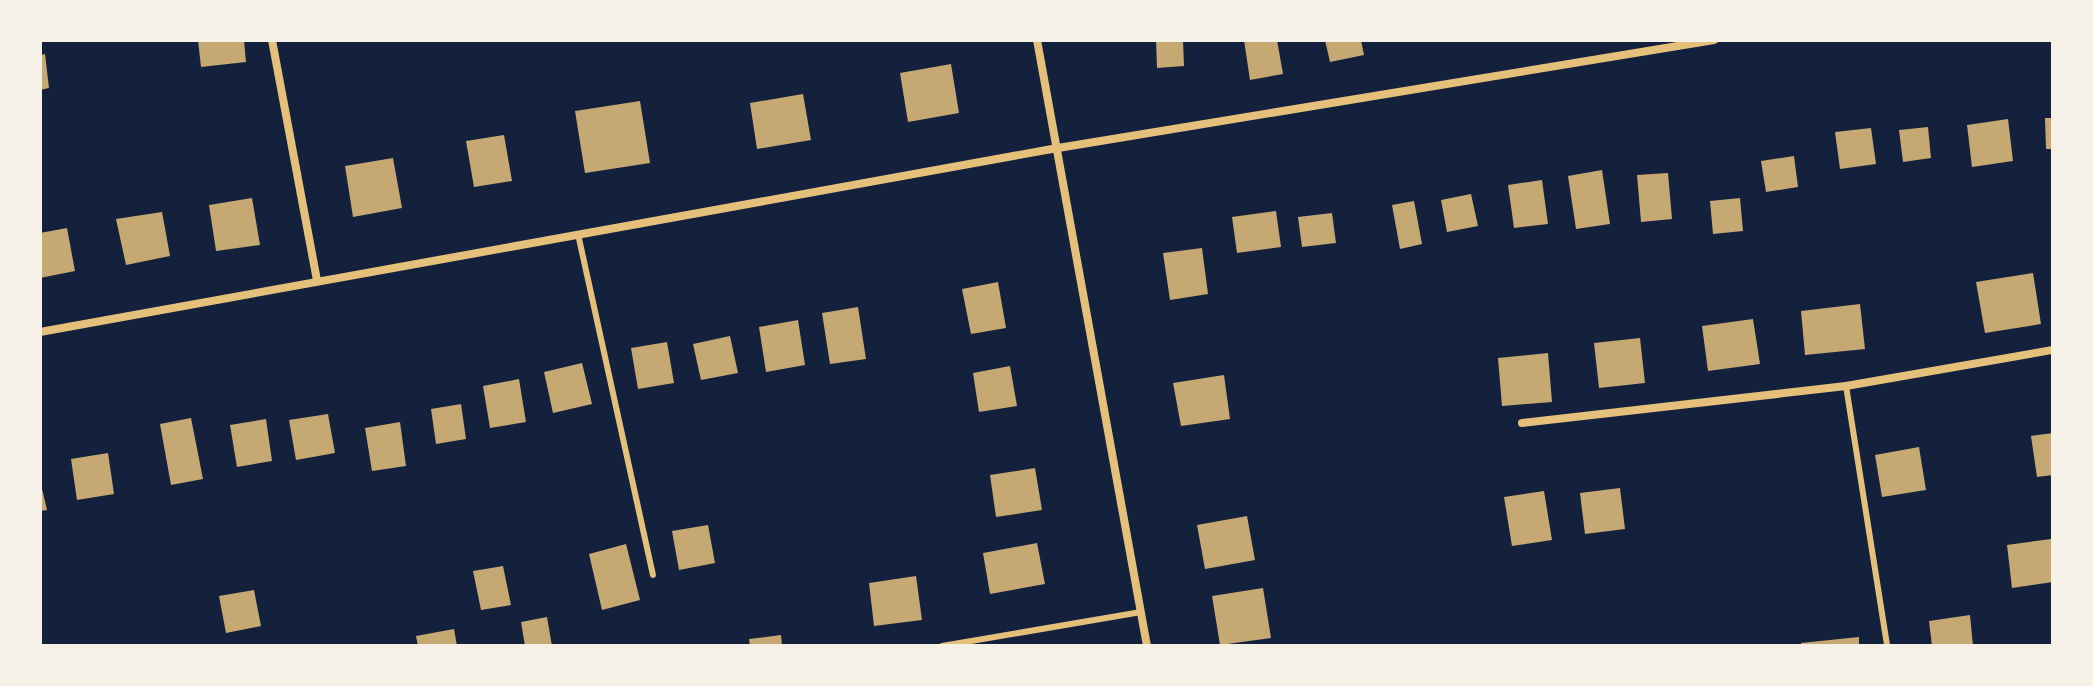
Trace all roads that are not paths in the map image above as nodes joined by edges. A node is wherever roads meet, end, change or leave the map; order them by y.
1 (272, 40) edge
2 (1037, 40) edge
3 (1714, 40) edge
4 (1058, 148) junction
5 (578, 234) junction
6 (317, 280) junction
7 (40, 332) edge
8 (2053, 350) edge
9 (1846, 386) junction
10 (1522, 423) dead end
11 (653, 575) dead end
12 (1141, 612) junction
13 (942, 646) edge
14 (1147, 646) edge
15 (1887, 646) edge

1 - 6 street
2 - 4 street
3 - 4 street
4 - 5 street
4 - 12 street
5 - 6 street
5 - 11 lane
6 - 7 street
8 - 9 street
9 - 10 street
9 - 15 lane
12 - 13 lane
12 - 14 street

